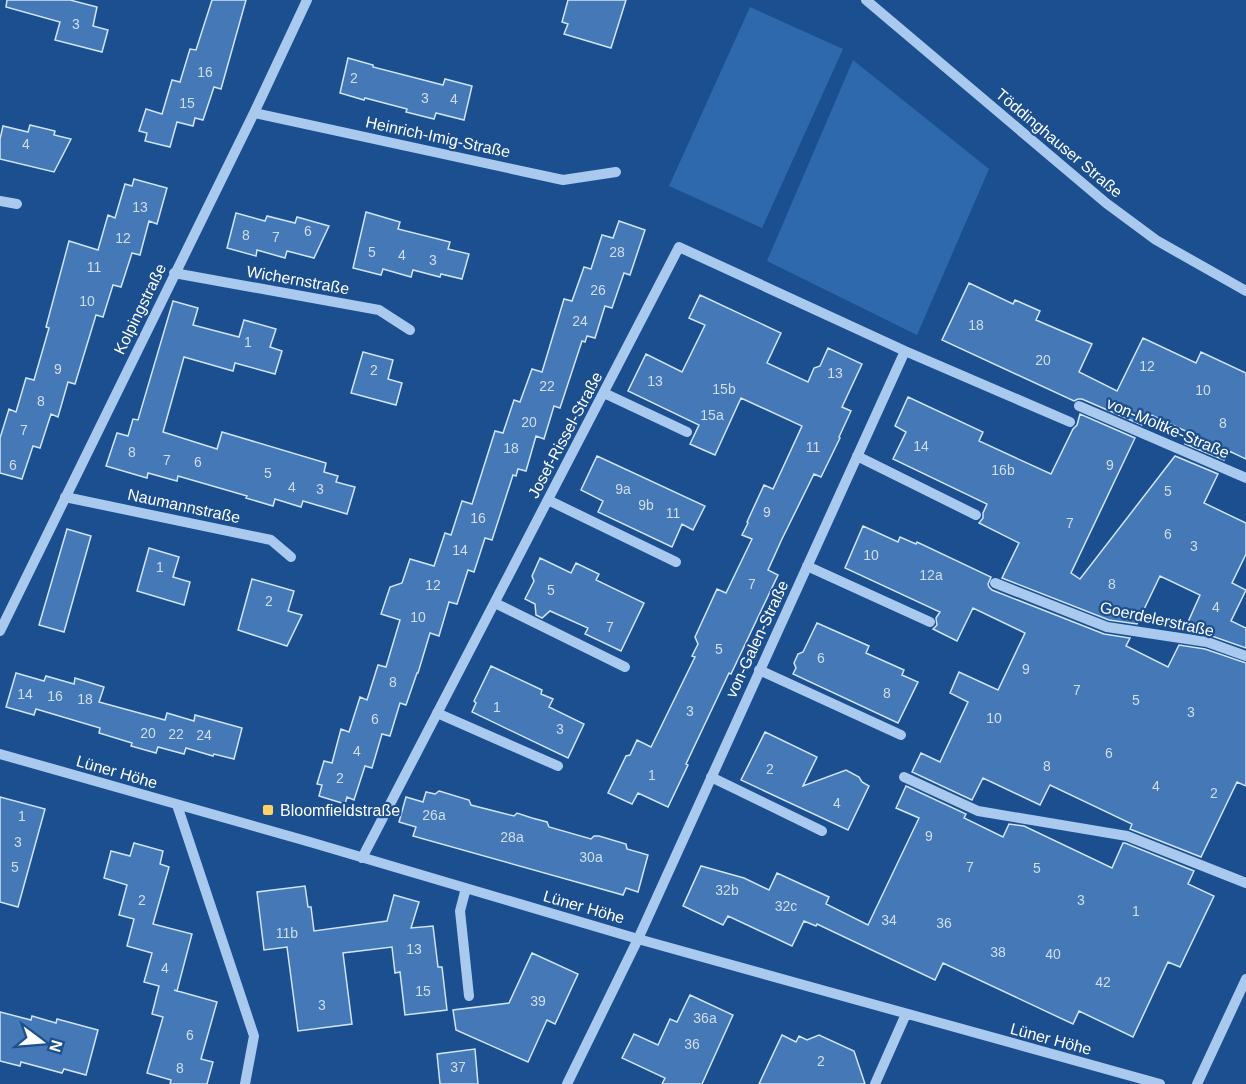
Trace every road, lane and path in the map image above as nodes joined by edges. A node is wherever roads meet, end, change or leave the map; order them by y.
1 (307, 0) edge
2 (866, 0) edge
3 (254, 113) junction
4 (616, 172) dead end
5 (0, 201) edge
6 (17, 204) dead end
7 (174, 273) junction
8 (1246, 291) edge
9 (410, 330) dead end
10 (905, 351) junction
11 (604, 393) junction
12 (1079, 406) dead end
13 (1070, 422) dead end
14 (687, 432) dead end
15 (857, 456) junction
16 (1246, 478) edge
17 (65, 497) junction
18 (548, 500) junction
19 (976, 515) dead end
20 (291, 557) dead end
21 (676, 562) dead end
22 (807, 566) junction
23 (995, 582) dead end
24 (495, 603) junction
25 (930, 622) dead end
26 (0, 631) edge
27 (1246, 656) edge
28 (625, 667) dead end
29 (759, 670) junction
30 (437, 713) junction
31 (902, 735) dead end
32 (0, 754) edge
33 (558, 766) dead end
34 (711, 777) junction
35 (904, 777) dead end
36 (177, 805) junction
37 (822, 831) dead end
38 (362, 858) junction
39 (1246, 884) edge
40 (466, 888) junction
41 (638, 939) junction
42 (1245, 984) edge
43 (470, 996) dead end
44 (906, 1014) junction
45 (245, 1084) edge
46 (567, 1084) edge
47 (875, 1084) edge
48 (1160, 1084) edge
49 (1197, 1084) edge

1 - 3 street, Kolpingstraße
2 - 8 street, Töddinghauser Straße
3 - 4 street, Heinrich-Imig-Straße
3 - 7 street, Kolpingstraße
5 - 6 street
7 - 9 street, Wichernstraße
7 - 17 street, Kolpingstraße
10 - 11 street, Josef-Rissel-Straße
10 - 13 street
10 - 15 street, von-Galen-Straße
11 - 14 street
11 - 18 street, Josef-Rissel-Straße
12 - 16 street, von-Moltke-Straße
15 - 19 street
15 - 22 street, von-Galen-Straße
17 - 20 street, Naumannstraße
17 - 26 street, Kolpingstraße
18 - 21 street
18 - 24 street, Josef-Rissel-Straße
22 - 25 street
22 - 29 street, von-Galen-Straße
23 - 27 street, Goerdelerstraße
24 - 28 street
24 - 30 street, Josef-Rissel-Straße
29 - 31 street
29 - 34 street, von-Galen-Straße
30 - 33 street
30 - 38 street, Josef-Rissel-Straße
32 - 36 street, Lüner Höhe
34 - 37 street
34 - 41 street, von-Galen-Straße
35 - 39 street
36 - 38 street, Lüner Höhe
36 - 45 street
38 - 40 street, Lüner Höhe
40 - 41 street, Lüner Höhe
40 - 43 street
41 - 44 street, Lüner Höhe
41 - 46 street, von-Galen-Straße
42 - 49 street
44 - 47 street
44 - 48 street, Lüner Höhe

